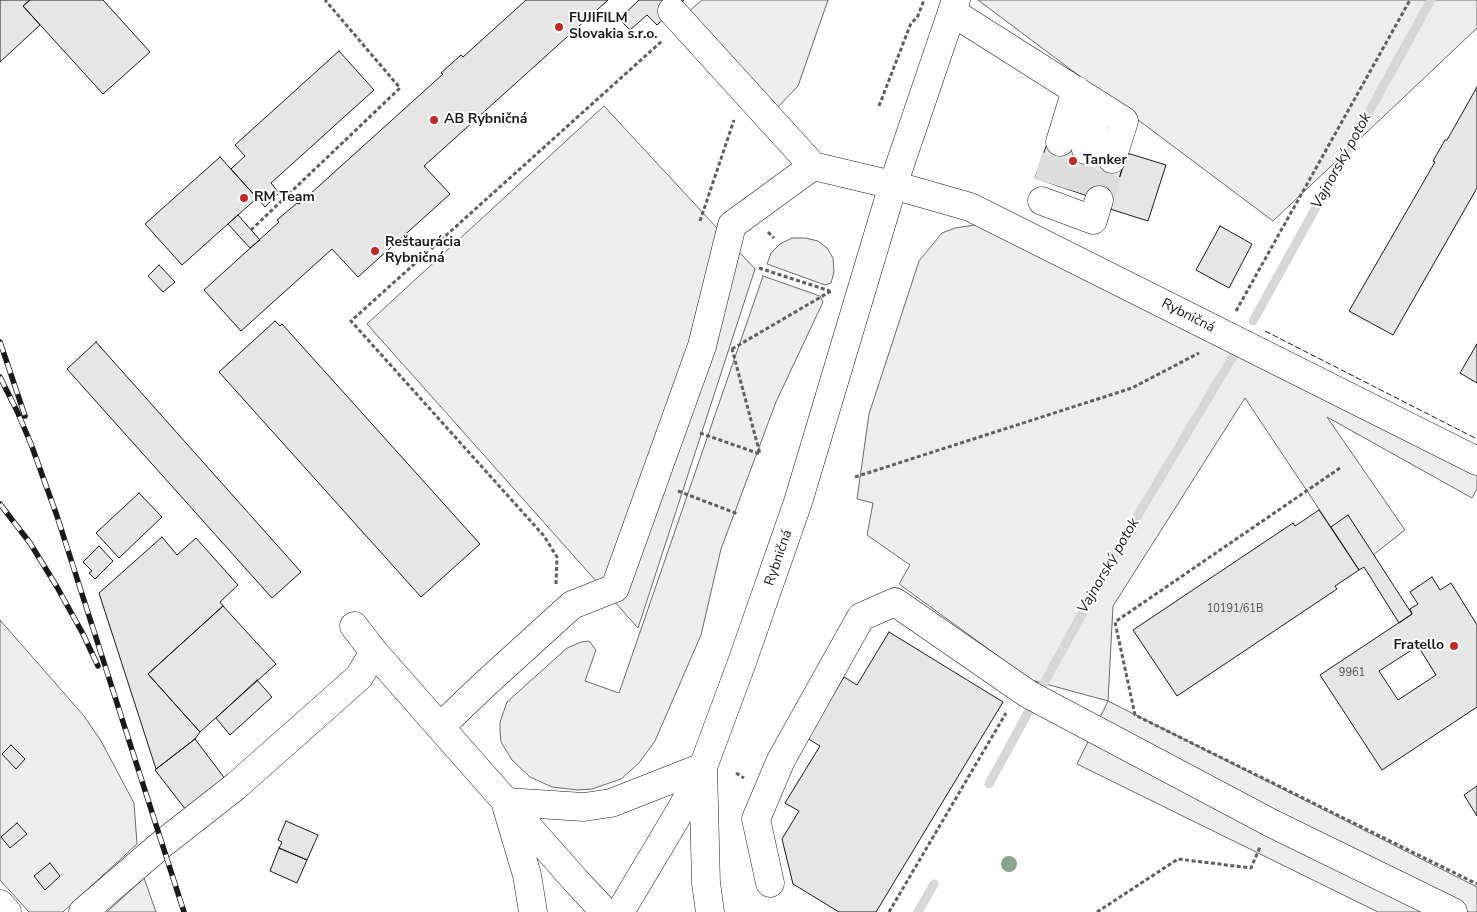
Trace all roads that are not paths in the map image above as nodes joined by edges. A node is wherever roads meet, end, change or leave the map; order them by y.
1 (954, 6) edge
2 (677, 17) road end
3 (1076, 90) junction
4 (1099, 105) junction
5 (1060, 142) tunnel mouth
6 (1086, 150) tunnel mouth
7 (1112, 159) tunnel mouth
8 (813, 166) junction
9 (893, 185) junction
10 (1099, 200) tunnel mouth
11 (1010, 227) junction
12 (1477, 461) edge
13 (354, 626) dead end
14 (374, 652) junction
15 (440, 727) junction
16 (703, 766) junction
17 (506, 802) junction
18 (770, 883) dead end
19 (0, 904) edge
20 (7, 912) edge
21 (83, 912) edge
22 (533, 912) edge
23 (605, 912) edge
24 (620, 912) edge
25 (710, 912) edge
26 (1453, 912) edge

1 - 3 main road
1 - 9 main road, Rybničná
2 - 8 main road
3 - 4 main road
3 - 5 main road
4 - 6 main road
4 - 7 main road
8 - 9 main road
8 - 15 main road
9 - 11 main road, Rybničná
9 - 16 main road, Rybničná
10 - 11 main road
11 - 12 main road, Rybničná
13 - 14 main road
14 - 15 main road
14 - 21 main road
15 - 17 main road
16 - 17 main road
16 - 24 main road, Rybničná
16 - 25 main road
17 - 22 main road
17 - 23 main road
18 - 26 main road
19 - 20 main road

